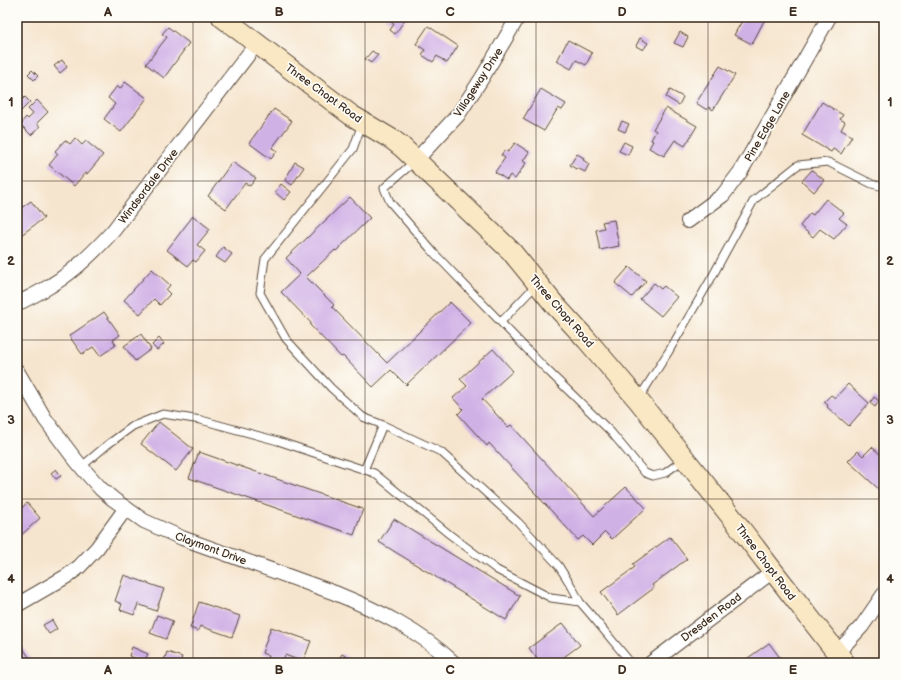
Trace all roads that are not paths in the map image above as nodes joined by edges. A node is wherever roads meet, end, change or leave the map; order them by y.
1 (222, 17) edge
2 (829, 17) edge
3 (516, 18) edge
4 (257, 44) junction
5 (363, 122) junction
6 (416, 160) junction
7 (884, 187) edge
8 (688, 221) dead end
9 (538, 284) junction
10 (17, 304) edge
11 (500, 322) junction
12 (17, 371) edge
13 (638, 400) junction
14 (383, 425) junction
15 (685, 458) junction
16 (81, 467) junction
17 (364, 470) junction
18 (126, 508) junction
19 (773, 571) junction
20 (884, 594) edge
21 (580, 602) junction
22 (17, 605) edge
23 (841, 658) edge
24 (454, 663) edge
25 (631, 663) edge
26 (651, 663) edge

1 - 4 main road, Three Chopt Road
2 - 8 street, Pine Edge Lane
3 - 6 street, Villageway Drive
4 - 5 main road, Three Chopt Road
4 - 10 street, Windsordale Drive
5 - 6 main road, Three Chopt Road
5 - 14 lane
6 - 9 main road, Three Chopt Road
6 - 11 lane
7 - 13 lane
9 - 11 lane
9 - 13 main road, Three Chopt Road
11 - 15 lane
12 - 16 street, Claymont Drive
13 - 15 main road, Three Chopt Road
14 - 17 lane
14 - 21 lane
15 - 19 main road, Three Chopt Road
16 - 17 lane
16 - 18 street, Claymont Drive
17 - 21 lane
18 - 22 street
18 - 24 street, Claymont Drive
19 - 23 main road, Three Chopt Road
19 - 26 street, Dresden Road
20 - 23 street
21 - 25 lane

